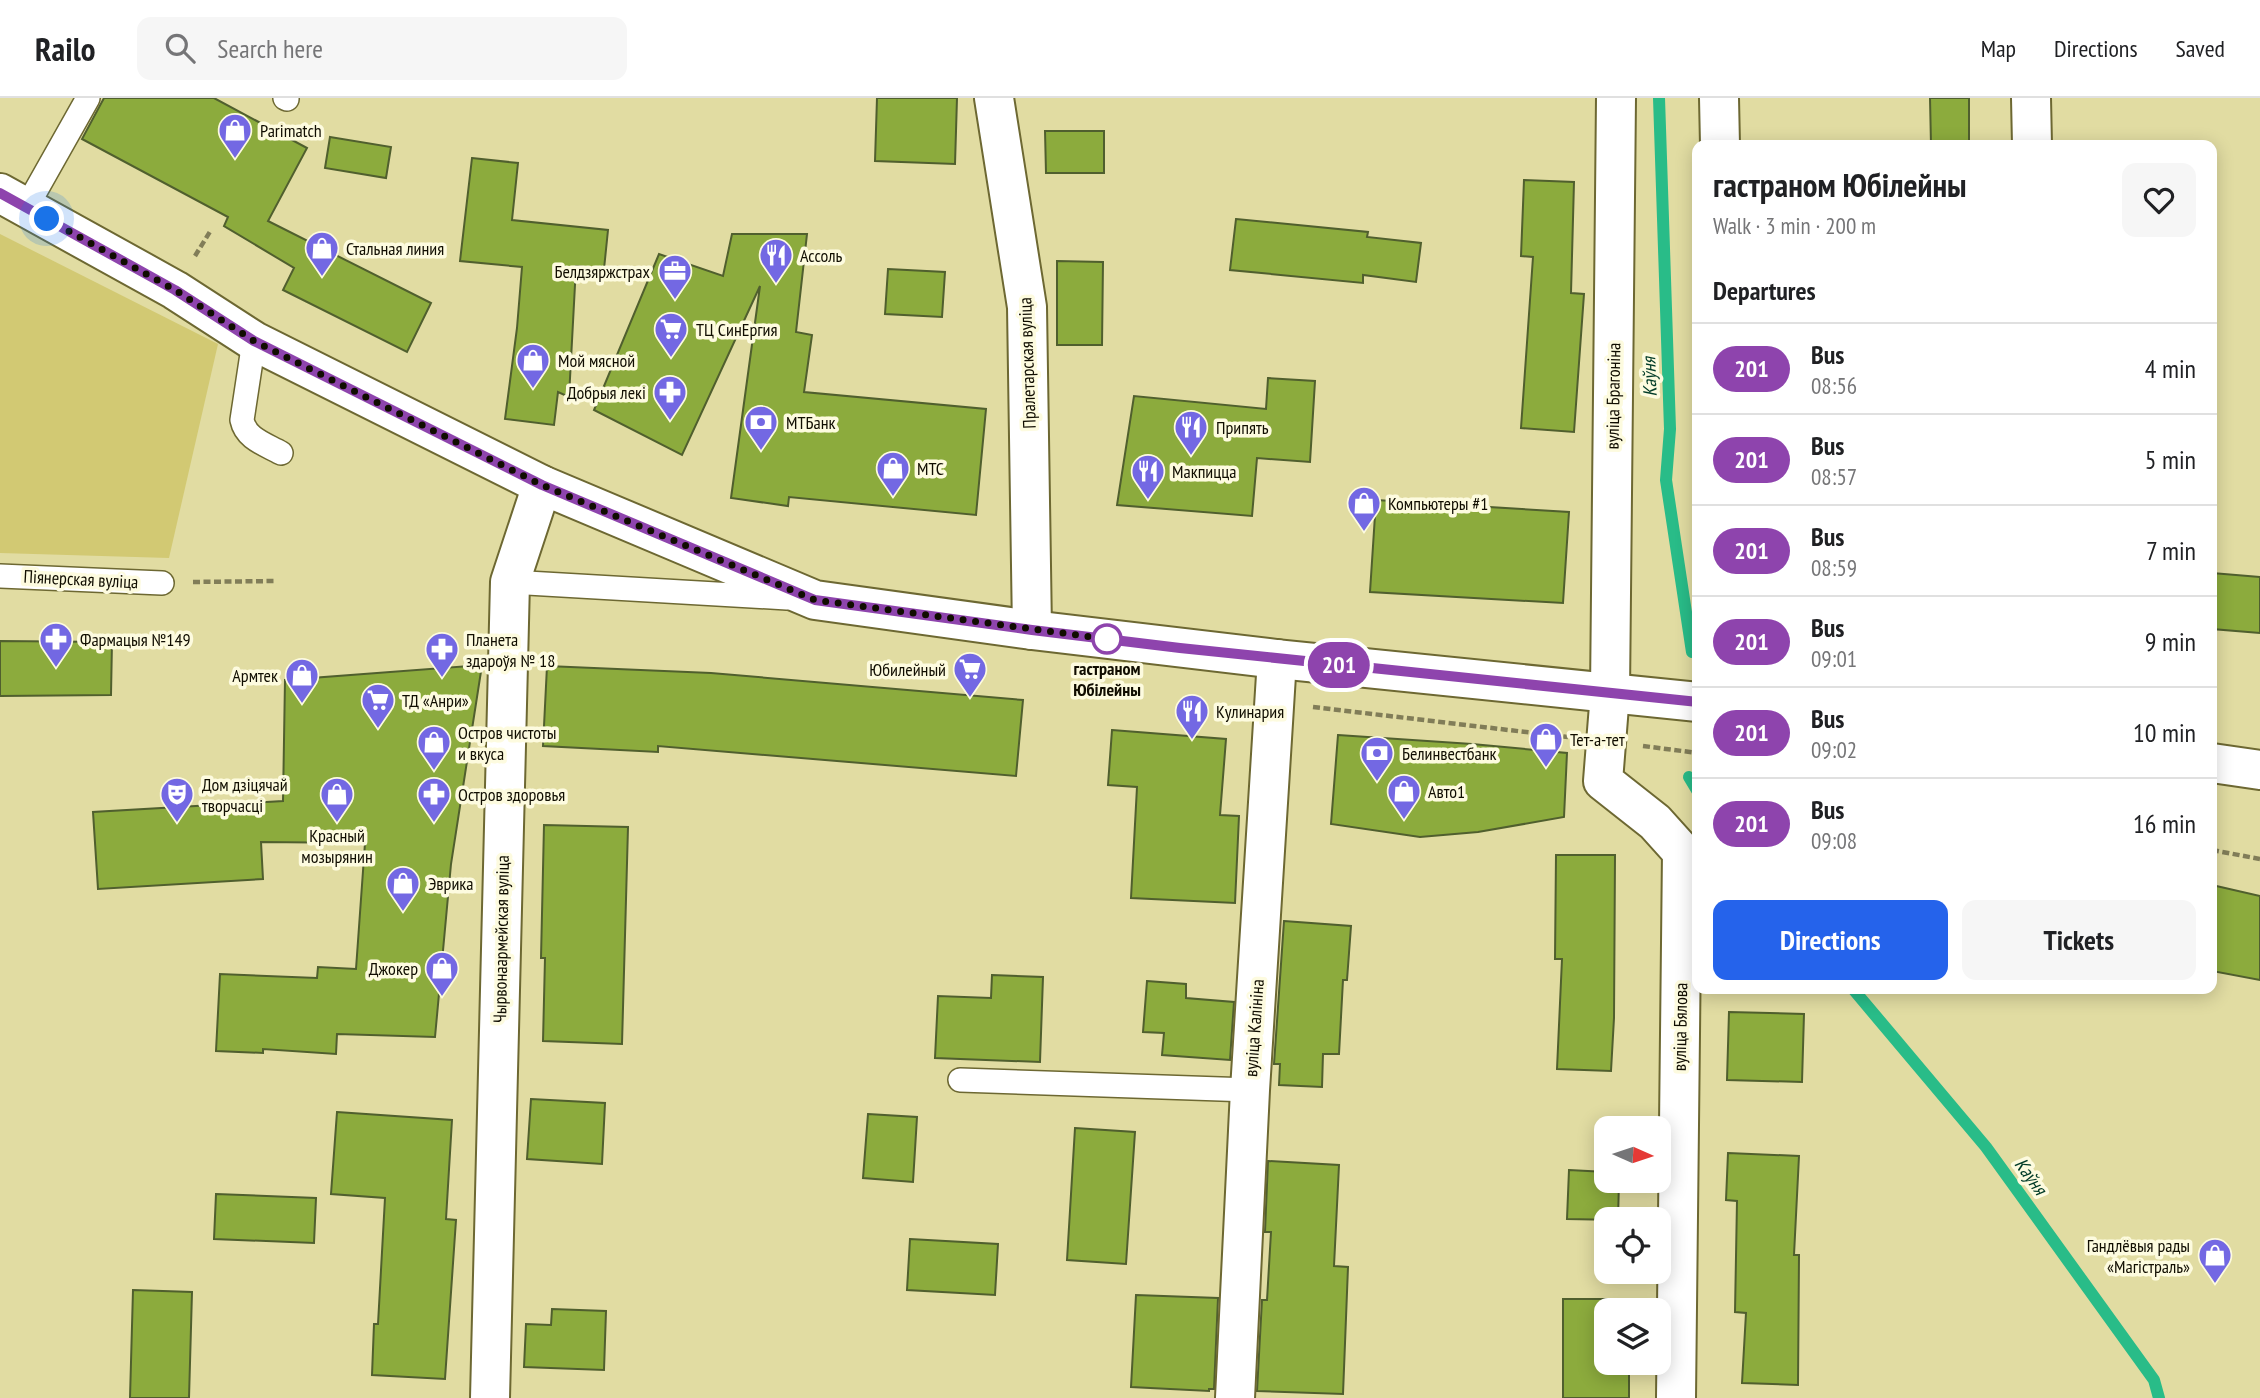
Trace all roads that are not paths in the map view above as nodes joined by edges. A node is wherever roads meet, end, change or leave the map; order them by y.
1 (88, 98) edge
2 (994, 98) edge
3 (1616, 98) edge
4 (1719, 98) edge
5 (2031, 98) edge
6 (1720, 140) edge
7 (2032, 140) edge
8 (13, 200) edge
9 (254, 341) junction
10 (281, 453) dead end
11 (542, 485) junction
12 (0, 576) edge
13 (510, 582) junction
14 (162, 583) road end
15 (815, 600) junction
16 (1032, 630) junction
17 (1277, 659) junction
18 (1626, 694) junction
19 (1692, 701) edge
20 (2217, 765) edge
21 (2260, 770) edge
22 (960, 1080) dead end
23 (1250, 1090) junction
24 (490, 1398) edge
25 (1235, 1398) edge
26 (1675, 1398) edge

1 - 8 lane
2 - 16 street, Пралетарская вуліца
3 - 18 street, вуліца Брагоніна
4 - 6 street
5 - 7 street
8 - 9 street
9 - 10 lane
9 - 11 street
11 - 13 street, Чырвонаармейская вуліца
11 - 15 street
12 - 14 lane, Піянерская вуліца
13 - 15 lane
13 - 24 street, Чырвонаармейская вуліца
15 - 16 street
16 - 17 street
17 - 18 street
17 - 23 street, вуліца Калініна
18 - 19 street
18 - 26 street, вуліца Бялова
20 - 21 street
22 - 23 lane
23 - 25 street, вуліца Калініна

